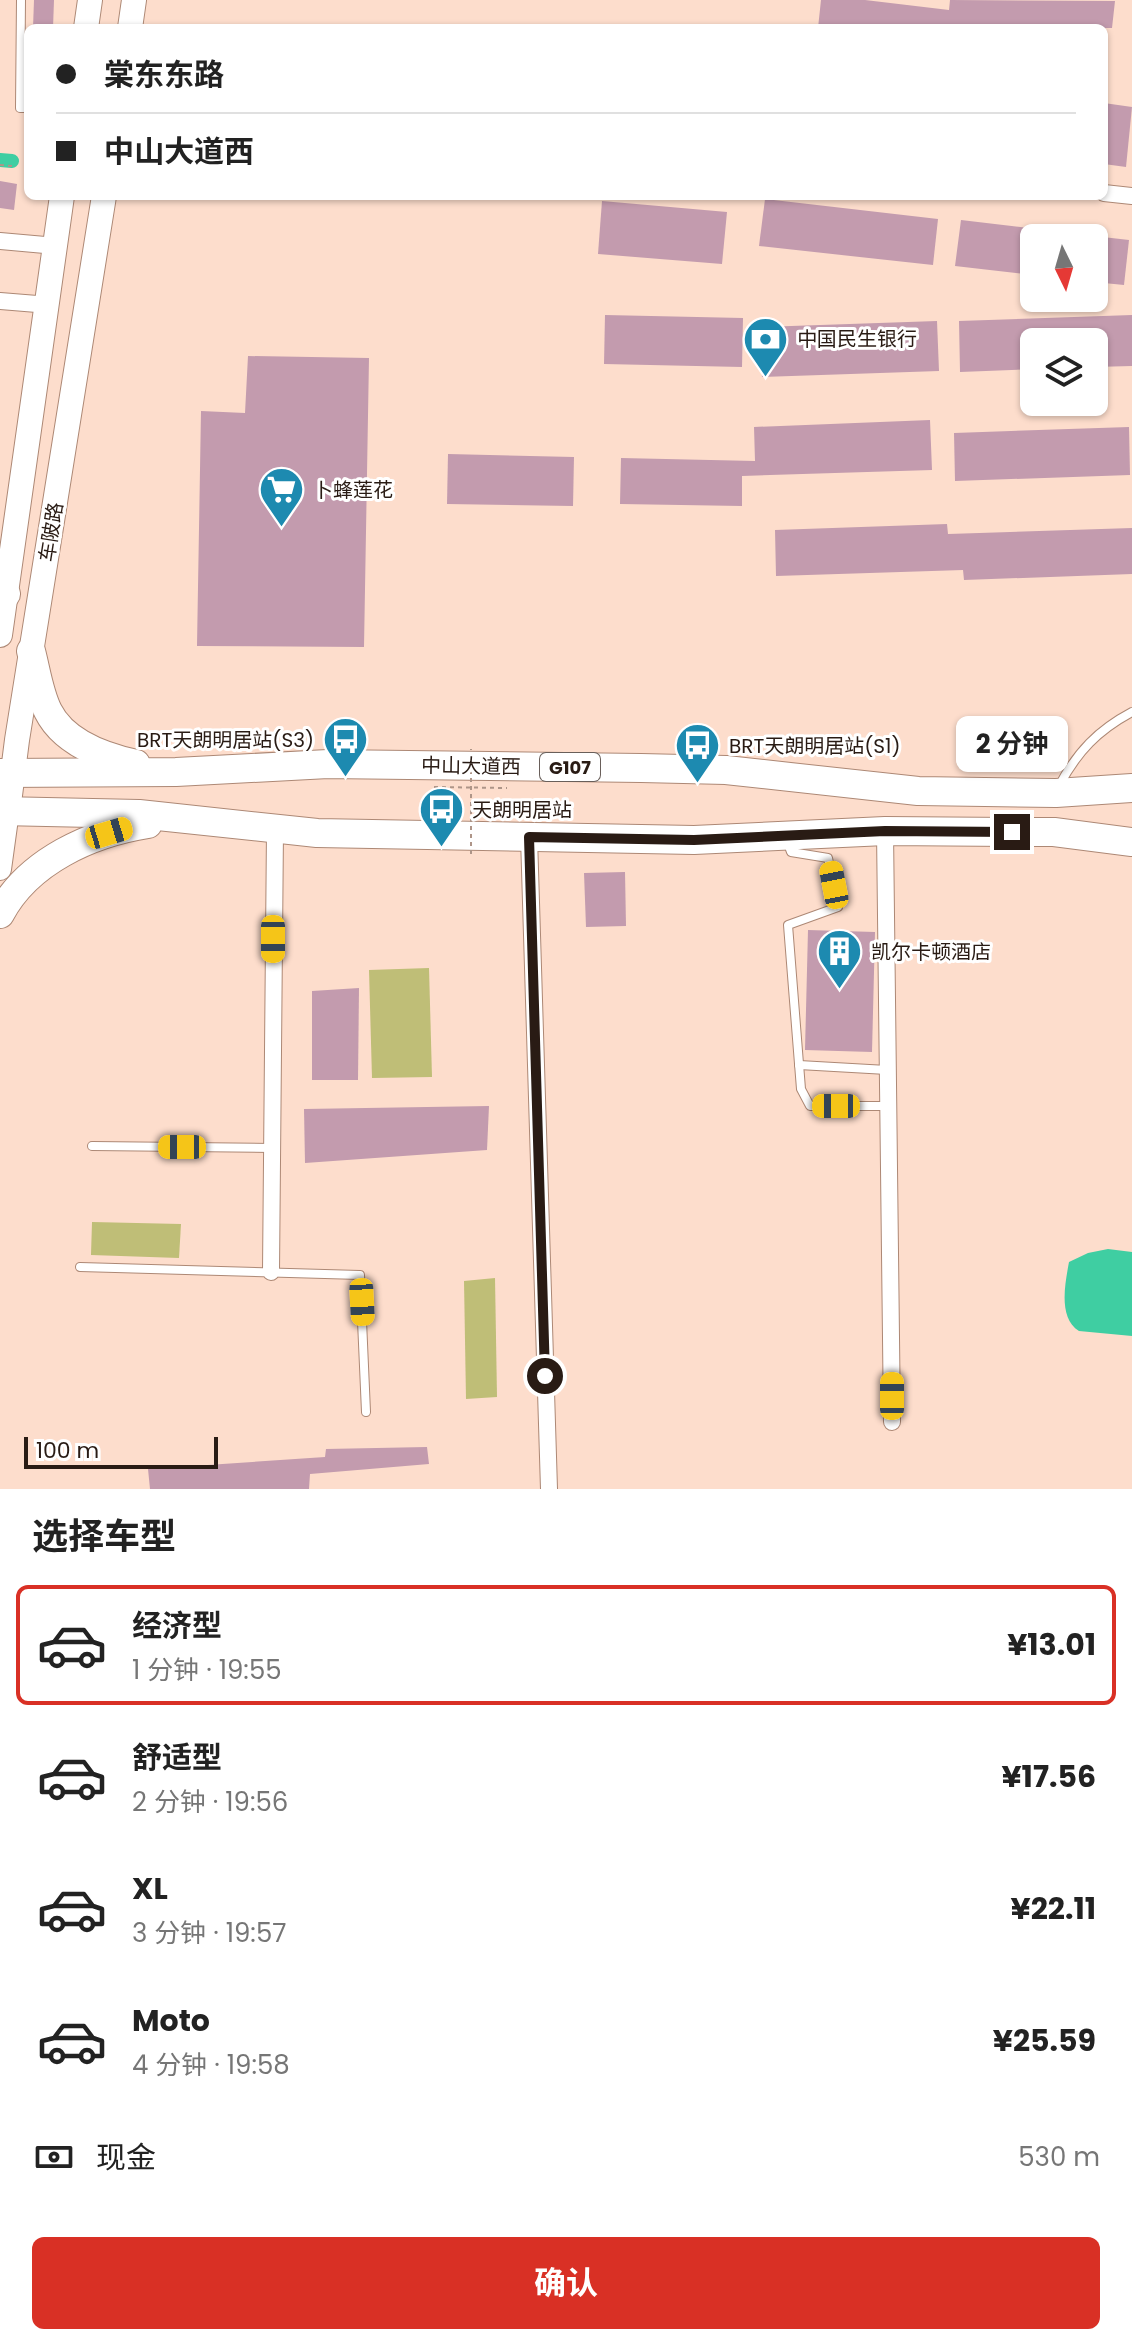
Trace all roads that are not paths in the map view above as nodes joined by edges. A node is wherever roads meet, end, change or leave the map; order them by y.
1 (21, 0) edge
2 (90, 0) edge
3 (134, 0) edge
4 (87, 24) edge
5 (131, 24) edge
6 (24, 108) edge
7 (1108, 193) edge
8 (1132, 196) edge
9 (61, 200) edge
10 (103, 200) edge
11 (0, 241) edge
12 (45, 245) dead end
13 (0, 301) edge
14 (37, 304) dead end
15 (3, 598) edge
16 (0, 635) edge
17 (31, 651) junction
18 (1132, 712) edge
19 (176, 772) junction
20 (6, 773) edge
21 (76, 773) junction
22 (1132, 788) edge
23 (1056, 793) junction
24 (4, 811) edge
25 (73, 812) junction
26 (195, 820) junction
27 (1132, 825) edge
28 (275, 830) junction
29 (885, 831) junction
30 (1054, 832) junction
31 (529, 837) junction
32 (786, 837) junction
33 (1132, 842) edge
34 (0, 869) edge
35 (0, 914) edge
36 (799, 1065) junction
37 (888, 1070) junction
38 (889, 1106) junction
39 (92, 1146) dead end
40 (273, 1148) junction
41 (80, 1267) dead end
42 (271, 1272) junction
43 (366, 1412) dead end
44 (892, 1422) dead end
45 (549, 1489) edge

1 - 6 lane
2 - 4 main road
3 - 5 main road
7 - 8 street
9 - 15 main road, 车陂路
10 - 17 main road, 车陂路
11 - 12 street
13 - 14 street
15 - 16 main road, 车陂路
17 - 19 highway
17 - 20 main road, 车陂路
18 - 23 lane
19 - 21 highway, 中山大道西 / G107
19 - 23 highway, 中山大道西 / G107
20 - 21 highway, 中山大道西 / G107
20 - 24 main road, 车陂路
21 - 25 highway
22 - 23 highway, 中山大道西 / G107
24 - 25 highway
24 - 34 main road, 车陂路
25 - 26 highway
26 - 28 highway
26 - 35 highway
27 - 30 highway
28 - 31 highway
28 - 40 street
29 - 30 highway
29 - 32 highway
29 - 37 street
30 - 33 highway
31 - 32 highway
31 - 45 street
32 - 36 lane
36 - 37 lane
36 - 38 lane
37 - 38 street
38 - 44 street
39 - 40 lane
40 - 42 street
41 - 42 lane
42 - 43 lane

